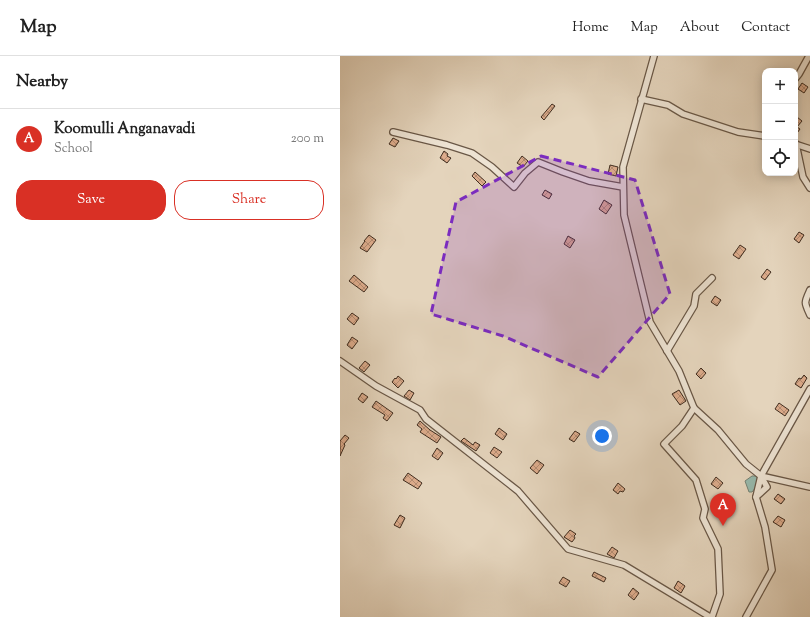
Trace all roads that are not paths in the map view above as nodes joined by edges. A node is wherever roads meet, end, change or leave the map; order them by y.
1 (654, 56) edge
2 (809, 56) edge
3 (798, 75) edge
4 (641, 99) junction
5 (393, 132) dead end
6 (762, 136) edge
7 (798, 145) edge
8 (810, 149) edge
9 (798, 156) edge
10 (623, 187) junction
11 (810, 188) edge
12 (712, 278) dead end
13 (810, 290) edge
14 (810, 315) edge
15 (667, 351) junction
16 (340, 361) edge
17 (810, 389) edge
18 (694, 408) junction
19 (761, 476) junction
20 (810, 487) edge
21 (711, 617) edge
22 (746, 617) edge

1 - 4 street
2 - 3 street
4 - 6 street
4 - 10 street
5 - 10 street
7 - 8 street
9 - 11 street
10 - 15 street
12 - 15 street
13 - 14 street
15 - 18 street
16 - 21 street
17 - 19 street
18 - 19 street
18 - 21 street
19 - 20 street
19 - 22 street

